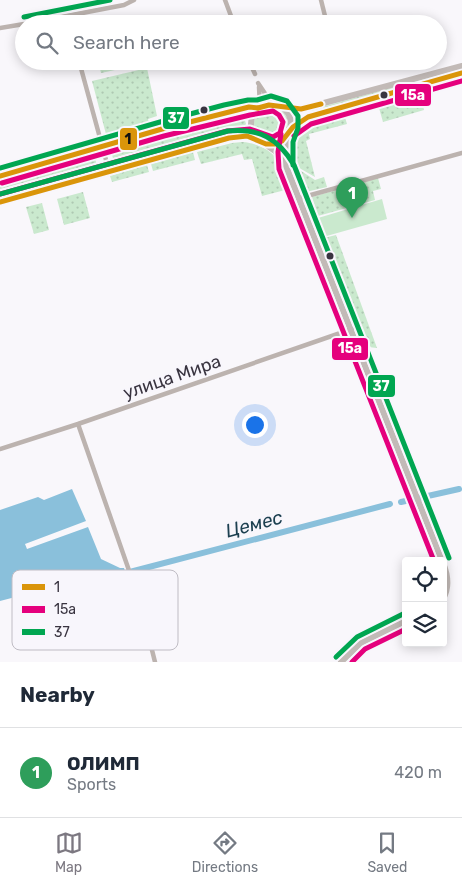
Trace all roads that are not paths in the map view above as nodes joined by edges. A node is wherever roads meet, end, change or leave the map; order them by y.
1 (134, 0) edge
2 (225, 0) edge
3 (321, 0) edge
4 (124, 2) edge
5 (75, 15) edge
6 (230, 15) edge
7 (325, 15) edge
8 (15, 26) edge
9 (0, 28) edge
10 (462, 66) edge
11 (81, 70) edge
12 (253, 70) edge
13 (462, 73) edge
14 (255, 74) dead end
15 (276, 104) junction
16 (259, 107) junction
17 (283, 107) junction
18 (289, 132) junction
19 (260, 141) junction
20 (101, 146) junction
21 (462, 152) edge
22 (286, 166) junction
23 (109, 171) junction
24 (0, 176) edge
25 (300, 198) junction
26 (0, 202) edge
27 (352, 329) junction
28 (78, 424) junction
29 (0, 449) edge
30 (441, 557) edge
31 (128, 570) edge
32 (402, 623) edge
33 (341, 662) edge

1 - 4 street
2 - 6 street
3 - 7 street
4 - 5 street
8 - 9 street
10 - 17 highway
11 - 20 street
12 - 14 street
13 - 18 highway
15 - 16 highway
15 - 16 street
15 - 17 highway
16 - 19 highway
16 - 20 street
17 - 18 highway
18 - 19 highway
18 - 22 highway
19 - 22 highway
19 - 23 street
20 - 23 street
20 - 24 street
21 - 25 street
22 - 25 highway
23 - 26 street
25 - 27 highway
27 - 28 street, улица Мира
27 - 30 highway
28 - 29 street, улица Мира
28 - 31 street
32 - 33 highway

